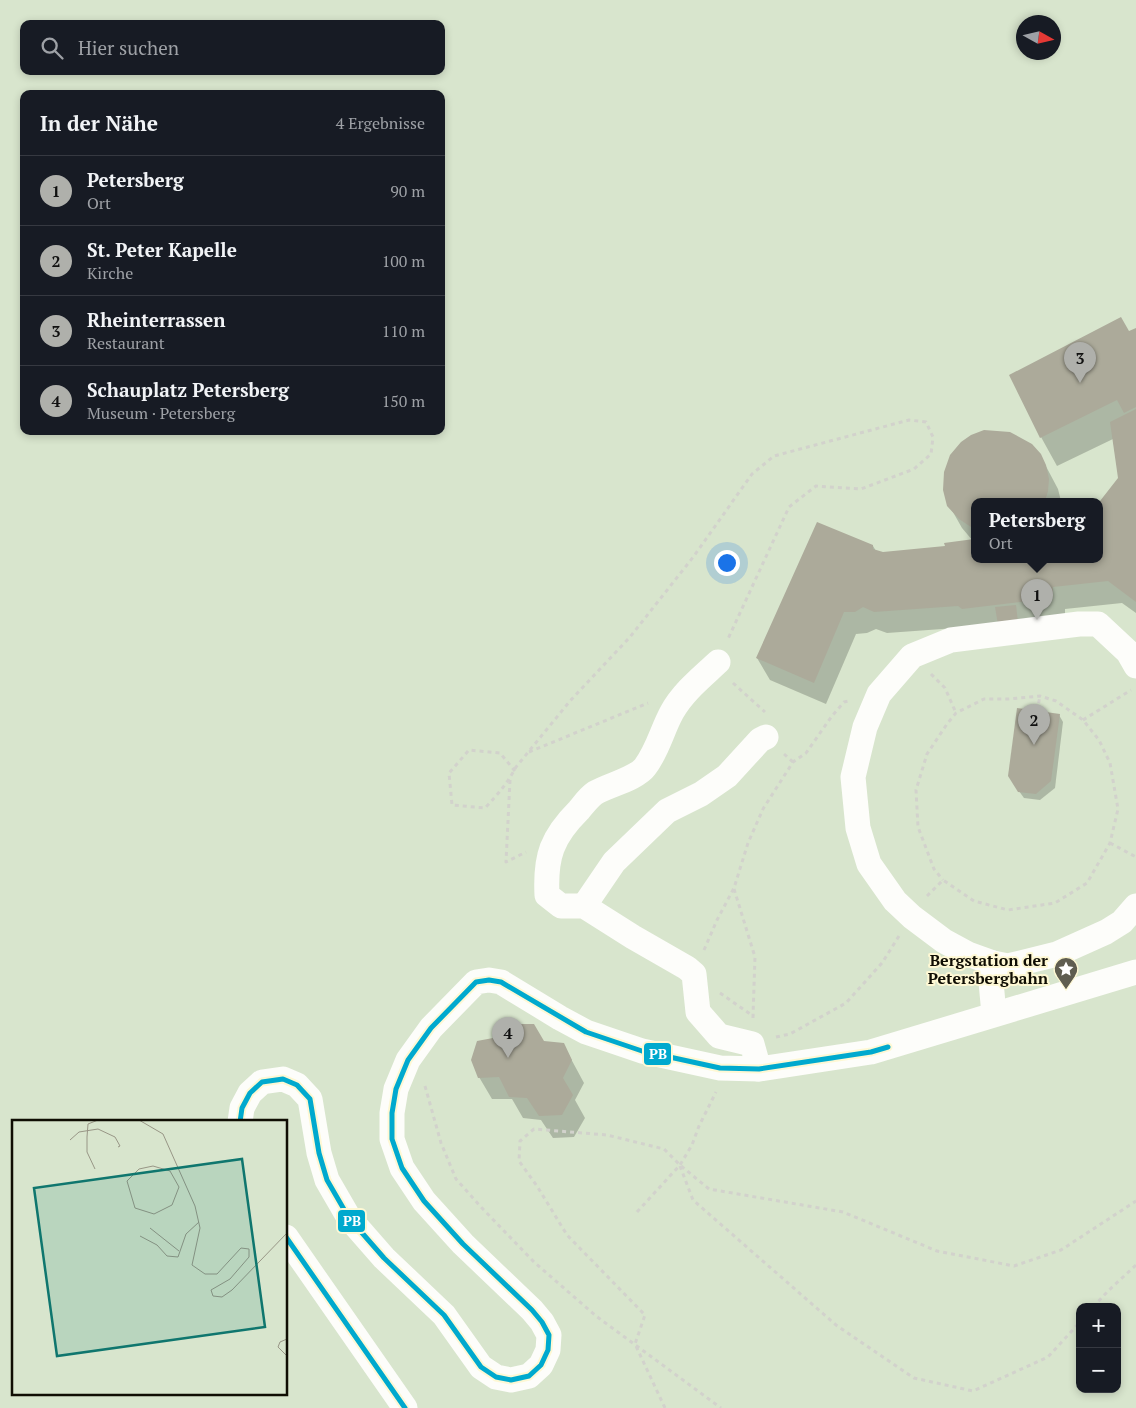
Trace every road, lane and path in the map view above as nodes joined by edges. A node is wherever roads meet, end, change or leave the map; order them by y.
1 (912, 656) junction
2 (718, 662) junction
3 (1136, 666) edge
4 (1136, 688) edge
5 (879, 694) junction
6 (1040, 696) junction
7 (656, 700) dead end
8 (1037, 711) dead end
9 (956, 713) junction
10 (1083, 720) junction
11 (766, 737) joint
12 (528, 752) junction
13 (515, 770) junction
14 (510, 780) junction
15 (560, 834) junction
16 (1110, 843) junction
17 (1136, 857) edge
18 (943, 880) junction
19 (734, 888) junction
20 (584, 906) junction
21 (1136, 906) edge
22 (912, 917) junction
23 (993, 964) junction
24 (1136, 972) edge
25 (694, 974) junction
26 (994, 1014) junction
27 (752, 1016) junction
28 (752, 1044) junction
29 (408, 1060) junction
30 (759, 1069) junction
31 (720, 1085) dead end
32 (240, 1120) edge
33 (680, 1165) junction
34 (1136, 1201) edge
35 (637, 1212) dead end
36 (288, 1241) edge
37 (1136, 1265) edge
38 (1097, 1303) edge
39 (1076, 1326) edge
40 (635, 1344) junction
41 (405, 1408) edge
42 (665, 1408) edge
43 (721, 1408) edge

1 - 3 street
1 - 5 street
1 - 9 path
2 - 11 path
2 - 12 path
2 - 15 street
4 - 10 path
5 - 19 path
5 - 22 street
6 - 8 path
6 - 9 path
6 - 10 path
7 - 12 path
9 - 18 path
10 - 16 path
11 - 20 street
12 - 13 path
13 - 14 path
13 - 14 path
14 - 15 path
15 - 20 street
16 - 17 path
16 - 18 path
18 - 22 path
19 - 25 path
19 - 27 path
20 - 25 street
21 - 23 street
22 - 23 street
22 - 28 path
23 - 26 street
24 - 26 street
25 - 27 path
25 - 28 street
26 - 30 street
27 - 28 path
28 - 30 street
29 - 30 street
29 - 32 street
29 - 40 path
31 - 33 path
33 - 34 path
33 - 35 path
33 - 39 path
33 - 40 path
36 - 41 street
37 - 38 path
40 - 42 path
40 - 43 path

